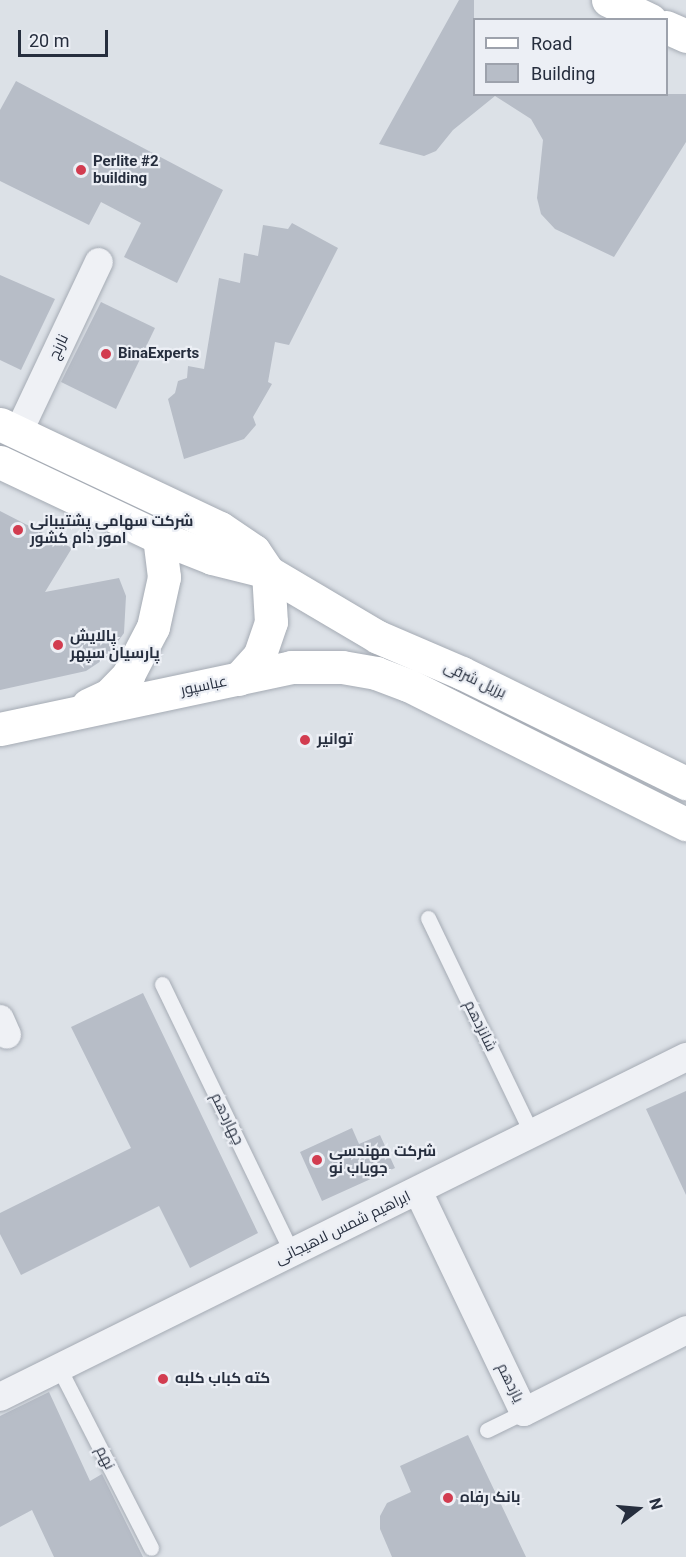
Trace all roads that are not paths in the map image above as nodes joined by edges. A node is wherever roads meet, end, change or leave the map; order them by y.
1 (608, 0) edge
2 (646, 18) edge
3 (668, 28) edge
4 (686, 36) edge
5 (99, 262) dead end
6 (9, 429) edge
7 (0, 462) edge
8 (159, 537) junction
9 (216, 543) junction
10 (268, 572) junction
11 (378, 637) junction
12 (462, 673) junction
13 (238, 680) junction
14 (408, 685) junction
15 (71, 714) junction
16 (0, 729) edge
17 (686, 783) edge
18 (686, 824) edge
19 (428, 918) dead end
20 (162, 984) dead end
21 (686, 1057) edge
22 (532, 1134) junction
23 (418, 1191) junction
24 (292, 1253) junction
25 (686, 1330) edge
26 (59, 1368) junction
27 (0, 1397) edge
28 (524, 1412) junction
29 (487, 1430) dead end
30 (151, 1548) dead end

1 - 2 main road
3 - 4 main road
5 - 6 street, نارنج
6 - 9 main road, برزیل شرقی
7 - 8 main road, برزیل شرقی
8 - 9 main road, برزیل شرقی
8 - 15 main road
9 - 10 main road, برزیل شرقی
10 - 11 main road, برزیل شرقی
10 - 13 main road
11 - 12 main road, برزیل شرقی
11 - 14 main road
12 - 14 main road
12 - 17 main road, برزیل شرقی
13 - 14 main road, عباسپور
13 - 15 main road, عباسپور
14 - 18 main road
15 - 16 main road, عباسپور
19 - 22 lane, شانزدهم
20 - 24 lane, چهاردهم
21 - 22 street, ابراهیم شمس لاهیجانی
22 - 23 street, ابراهیم شمس لاهیجانی
23 - 24 street, ابراهیم شمس لاهیجانی
23 - 28 street, یازدهم
24 - 26 street, ابراهیم شمس لاهیجانی
25 - 28 street, یازدهم
26 - 27 street, ابراهیم شمس لاهیجانی
26 - 30 lane, نهم
28 - 29 lane

